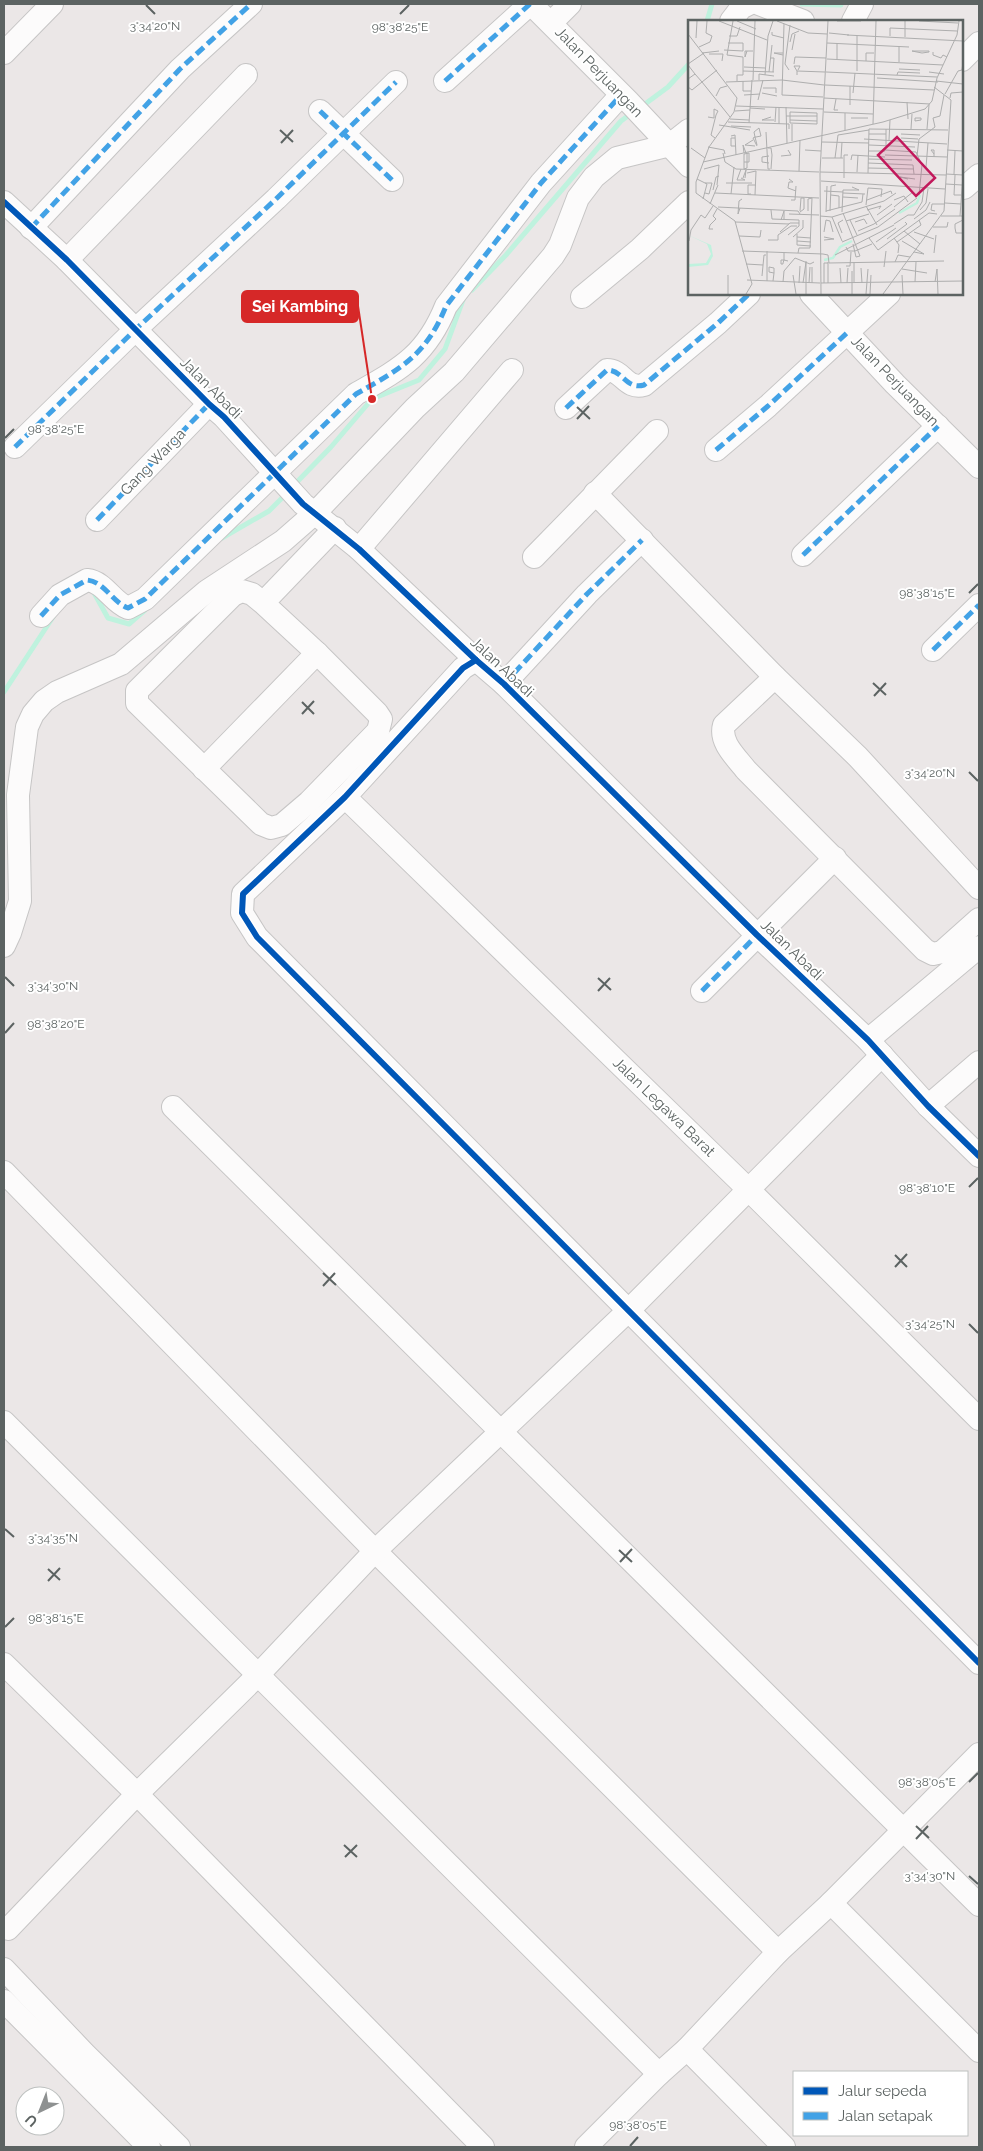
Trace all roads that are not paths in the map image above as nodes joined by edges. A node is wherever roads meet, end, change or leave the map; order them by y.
1 (52, 4) edge
2 (251, 4) edge
3 (530, 4) edge
4 (570, 4) edge
5 (749, 4) edge
6 (758, 4) edge
7 (862, 4) edge
8 (732, 20) edge
9 (800, 20) edge
10 (854, 20) edge
11 (551, 23) junction
12 (979, 43) edge
13 (4, 53) edge
14 (963, 59) edge
15 (246, 75) dead end
16 (445, 81) dead end
17 (396, 82) dead end
18 (624, 98) junction
19 (320, 111) dead end
20 (688, 131) edge
21 (344, 133) junction
22 (668, 143) junction
23 (688, 165) edge
24 (392, 180) dead end
25 (688, 203) edge
26 (14, 218) edge
27 (67, 260) junction
28 (748, 295) edge
29 (812, 295) edge
30 (888, 295) edge
31 (582, 297) dead end
32 (136, 329) junction
33 (848, 332) junction
34 (512, 370) dead end
35 (209, 404) junction
36 (566, 408) dead end
37 (938, 426) junction
38 (657, 431) dead end
39 (15, 447) dead end
40 (716, 450) dead end
41 (979, 467) edge
42 (277, 477) junction
43 (595, 493) junction
44 (309, 508) junction
45 (97, 520) dead end
46 (335, 528) junction
47 (642, 540) junction
48 (359, 549) junction
49 (803, 555) dead end
50 (534, 557) dead end
51 (263, 603) junction
52 (979, 605) edge
53 (41, 616) dead end
54 (934, 650) dead end
55 (317, 653) junction
56 (476, 660) junction
57 (775, 677) junction
58 (504, 684) junction
59 (204, 769) junction
60 (345, 797) junction
61 (835, 858) junction
62 (979, 888) edge
63 (979, 918) edge
64 (757, 935) junction
65 (4, 946) edge
66 (979, 947) edge
67 (702, 991) dead end
68 (875, 1047) junction
69 (979, 1062) edge
70 (928, 1106) junction
71 (173, 1107) dead end
72 (979, 1156) edge
73 (4, 1172) edge
74 (748, 1189) junction
75 (629, 1310) junction
76 (979, 1420) edge
77 (4, 1422) edge
78 (503, 1432) junction
79 (375, 1551) junction
80 (979, 1663) edge
81 (4, 1664) edge
82 (258, 1675) junction
83 (979, 1754) edge
84 (137, 1794) junction
85 (903, 1829) junction
86 (831, 1903) junction
87 (979, 1905) edge
88 (5, 1928) edge
89 (778, 1952) junction
90 (4, 1969) edge
91 (4, 2001) edge
92 (687, 2049) junction
93 (979, 2051) edge
94 (78, 2061) junction
95 (658, 2074) junction
96 (141, 2123) junction
97 (149, 2147) edge
98 (179, 2147) edge
99 (483, 2147) edge
100 (586, 2147) edge
101 (784, 2147) edge

1 - 13 street
2 - 26 street
3 - 11 street, Jalan Perjuangan
3 - 16 street
4 - 11 street
5 - 8 street
6 - 9 street
7 - 10 street
11 - 18 street, Jalan Perjuangan
12 - 14 street
15 - 27 street
17 - 21 street
18 - 22 street, Jalan Perjuangan
18 - 42 street
19 - 21 street
20 - 22 street
21 - 24 street
21 - 32 street
22 - 23 street, Jalan Perjuangan
22 - 44 street
25 - 31 street
26 - 27 street, Jalan Abadi
27 - 32 street, Jalan Abadi
28 - 36 street
29 - 33 street, Jalan Perjuangan
30 - 33 street
32 - 35 street, Jalan Abadi
32 - 39 street
33 - 37 street, Jalan Perjuangan
33 - 40 street
34 - 48 street
35 - 42 street, Jalan Abadi
35 - 45 street, Gang Warga
37 - 41 street, Jalan Perjuangan
37 - 49 street
38 - 43 street
42 - 44 street, Jalan Abadi
42 - 53 street
43 - 47 street
43 - 50 street
44 - 46 street, Jalan Abadi
44 - 65 street
46 - 48 street, Jalan Abadi
46 - 51 street
47 - 57 street
47 - 58 street
48 - 56 street, Jalan Abadi
51 - 55 street
51 - 59 street
52 - 54 street
55 - 59 street
55 - 59 street
56 - 58 street, Jalan Abadi
56 - 60 street
57 - 61 street
57 - 62 street
58 - 64 street, Jalan Abadi
60 - 74 street, Jalan Legawa Barat
60 - 75 street
61 - 63 street
61 - 64 street
64 - 67 street
64 - 68 street, Jalan Abadi
66 - 68 street
68 - 70 street, Jalan Abadi
68 - 74 street
69 - 70 street
70 - 72 street, Jalan Abadi
71 - 78 street
73 - 79 street
74 - 75 street
74 - 76 street, Jalan Legawa Barat
75 - 78 street
75 - 80 street
77 - 82 street
78 - 79 street
78 - 85 street
79 - 82 street
79 - 89 street
81 - 84 street
82 - 84 street
82 - 95 street
83 - 85 street
84 - 88 street
84 - 99 street
85 - 86 street
85 - 87 street
86 - 89 street
86 - 93 street
89 - 92 street
90 - 94 street
91 - 94 street
92 - 95 street
92 - 101 street
94 - 96 street
95 - 100 street
96 - 97 street
96 - 98 street

